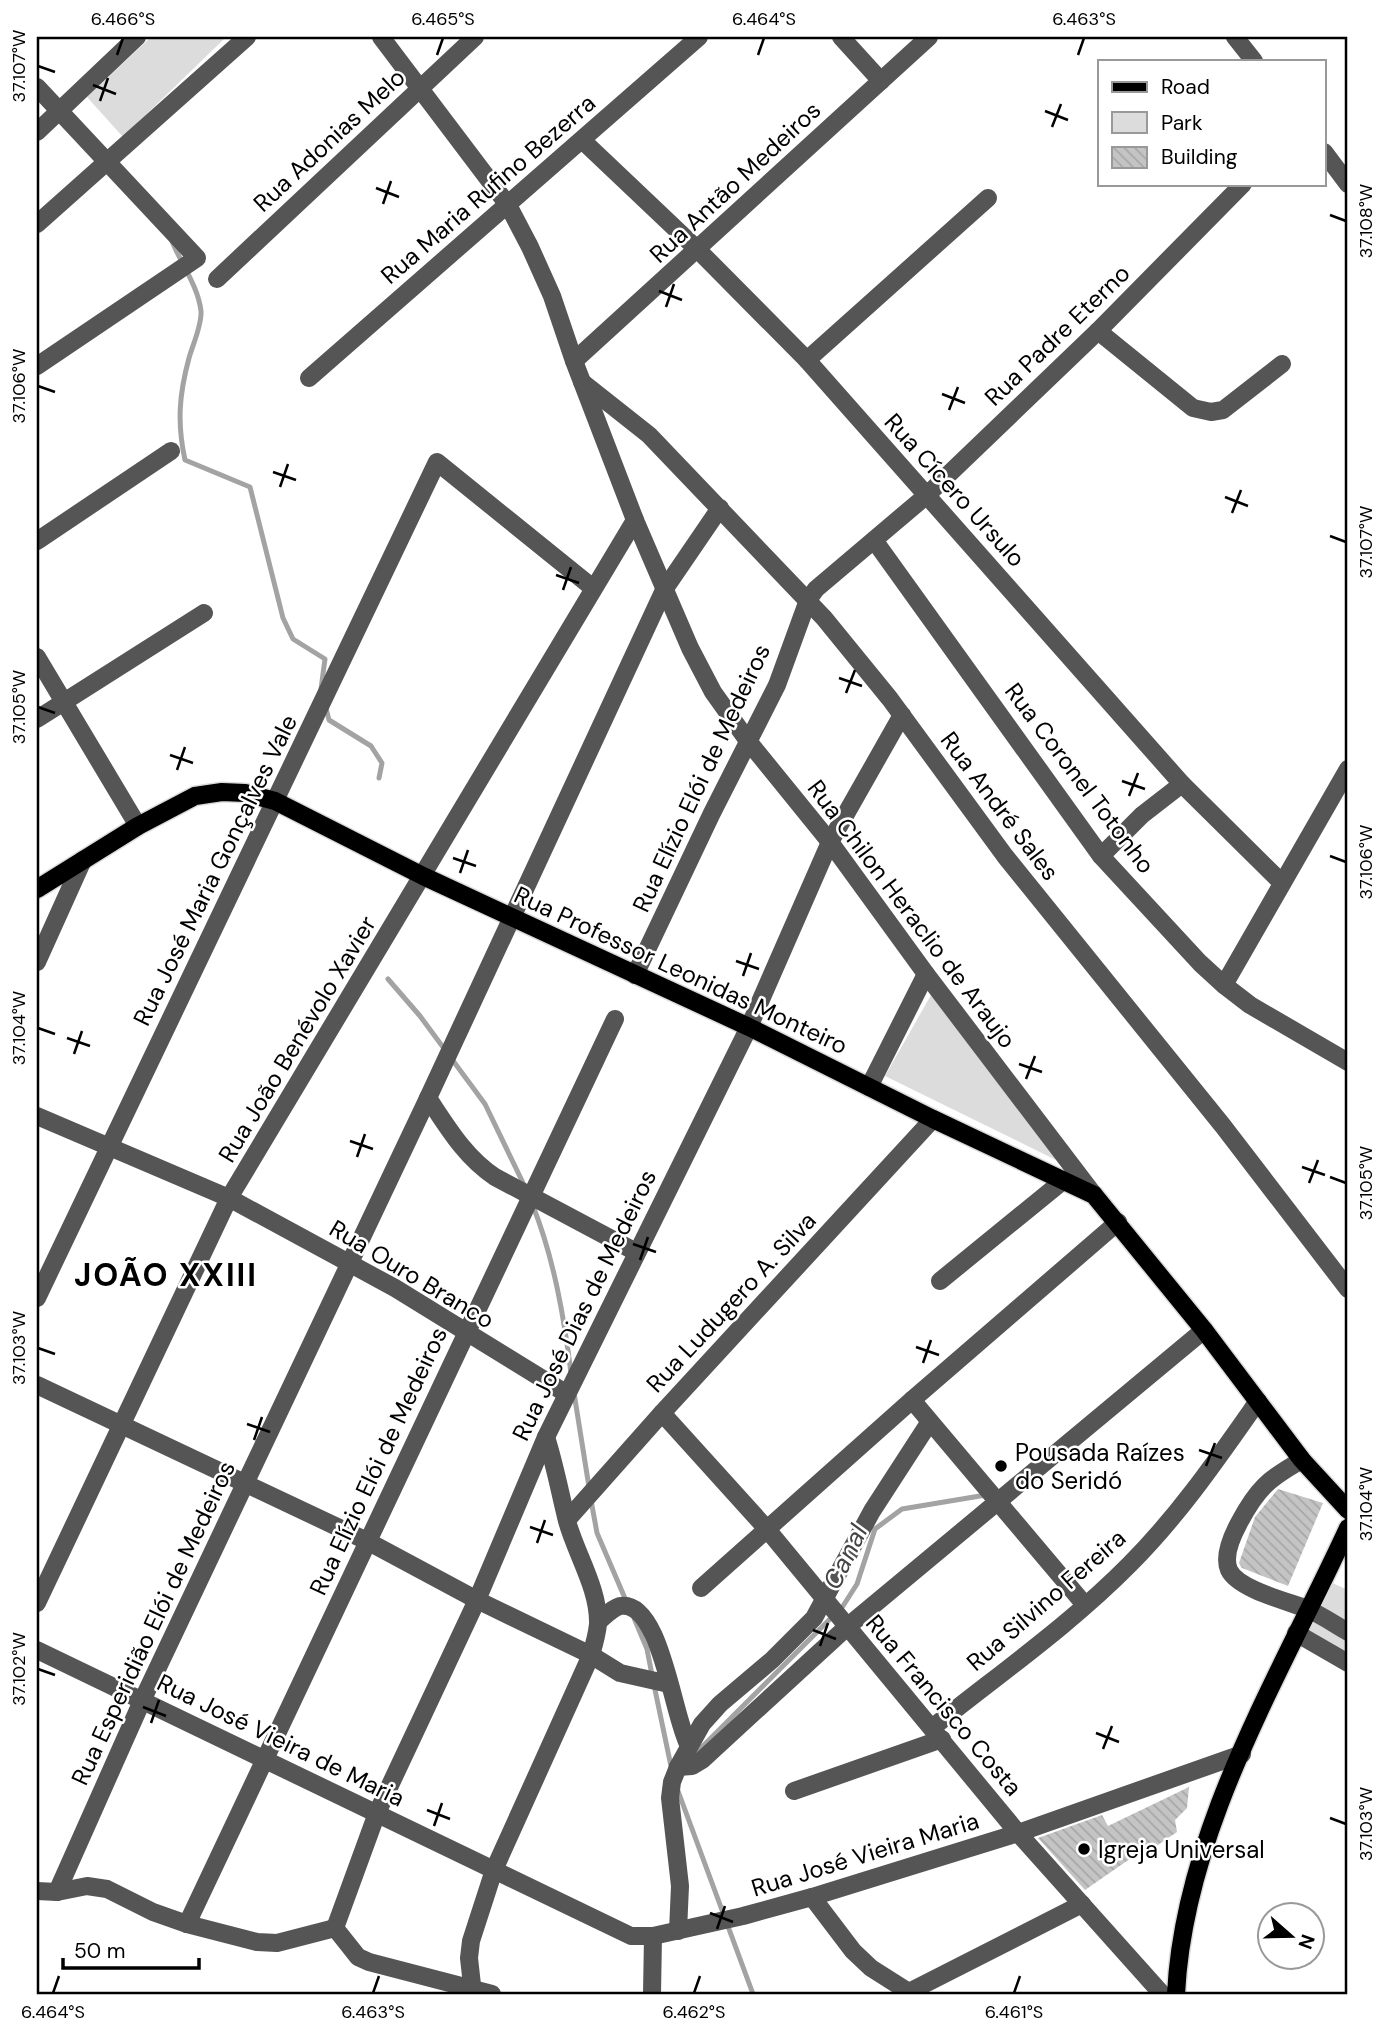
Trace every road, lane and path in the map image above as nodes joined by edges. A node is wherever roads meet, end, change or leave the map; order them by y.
1 (137, 37) edge
2 (246, 37) edge
3 (381, 37) edge
4 (475, 37) edge
5 (699, 37) edge
6 (841, 37) edge
7 (929, 37) edge
8 (1235, 37) edge
9 (1253, 60) edge
10 (881, 81) junction
11 (37, 87) edge
12 (421, 88) junction
13 (58, 111) junction
14 (37, 132) edge
15 (582, 140) junction
16 (1326, 155) edge
17 (107, 163) junction
18 (1348, 184) edge
19 (1241, 186) edge
20 (988, 198) dead end
21 (508, 205) junction
22 (37, 224) edge
23 (698, 250) junction
24 (216, 279) dead end
25 (1098, 331) junction
26 (807, 360) junction
27 (574, 361) junction
28 (1283, 364) dead end
29 (37, 366) edge
30 (309, 378) dead end
31 (582, 382) junction
32 (172, 451) dead end
33 (927, 495) junction
34 (720, 508) junction
35 (635, 520) junction
36 (874, 540) junction
37 (37, 541) edge
38 (593, 588) junction
39 (664, 590) junction
40 (808, 600) junction
41 (204, 613) dead end
42 (37, 657) edge
43 (64, 702) junction
44 (902, 715) junction
45 (37, 719) edge
46 (748, 741) junction
47 (1348, 769) edge
48 (1182, 784) junction
49 (275, 802) junction
50 (138, 826) junction
51 (830, 842) junction
52 (1101, 856) junction
53 (83, 860) junction
54 (423, 876) junction
55 (1282, 883) junction
56 (37, 889) edge
57 (513, 916) junction
58 (37, 962) edge
59 (926, 974) junction
60 (635, 975) junction
61 (1224, 985) junction
62 (615, 1019) dead end
63 (749, 1027) junction
64 (1348, 1062) edge
65 (869, 1087) junction
66 (428, 1098) junction
67 (37, 1116) edge
68 (933, 1119) junction
69 (108, 1148) junction
70 (1063, 1180) junction
71 (531, 1195) junction
72 (1094, 1195) junction
73 (229, 1198) junction
74 (1118, 1222) junction
75 (636, 1252) junction
76 (348, 1262) junction
77 (940, 1281) dead end
78 (1348, 1289) edge
79 (37, 1298) edge
80 (1204, 1330) junction
81 (465, 1333) junction
82 (37, 1385) edge
83 (567, 1394) junction
84 (912, 1400) junction
85 (1258, 1401) junction
86 (663, 1413) junction
87 (929, 1423) junction
88 (122, 1426) junction
89 (546, 1437) junction
90 (1302, 1460) junction
91 (245, 1484) junction
92 (998, 1501) junction
93 (1348, 1510) edge
94 (567, 1520) junction
95 (766, 1528) junction
96 (1347, 1535) edge
97 (367, 1541) junction
98 (701, 1588) dead end
99 (477, 1600) junction
100 (825, 1601) junction
101 (37, 1603) edge
102 (1085, 1605) junction
103 (1308, 1609) junction
104 (598, 1622) junction
105 (847, 1627) junction
106 (1348, 1632) edge
107 (1296, 1633) junction
108 (37, 1650) edge
109 (591, 1655) junction
110 (1348, 1663) edge
111 (669, 1684) junction
112 (142, 1701) junction
113 (937, 1733) junction
114 (689, 1746) junction
115 (1242, 1754) junction
116 (264, 1759) junction
117 (678, 1767) junction
118 (794, 1791) dead end
119 (377, 1813) junction
120 (1018, 1833) junction
121 (494, 1870) junction
122 (37, 1891) edge
123 (57, 1892) junction
124 (812, 1897) junction
125 (1082, 1904) junction
126 (187, 1924) junction
127 (335, 1928) junction
128 (617, 1930) joint
129 (678, 1931) junction
130 (653, 1936) junction
131 (472, 1992) edge
132 (911, 1993) edge
133 (492, 1994) edge
134 (652, 1994) edge
135 (1162, 1994) edge
136 (1176, 1994) edge

1 - 13 street
2 - 17 street
3 - 12 street
4 - 12 street, Rua Adonias Melo
5 - 15 street, Rua Maria Rufino Bezerra
6 - 10 street
7 - 10 street, Rua Antão Medeiros
8 - 9 street
10 - 23 street, Rua Antão Medeiros
11 - 13 street
12 - 21 street
12 - 24 street, Rua Adonias Melo
13 - 14 street
13 - 17 street
15 - 21 street, Rua Maria Rufino Bezerra
15 - 23 street, Rua Cícero Ursulo
16 - 18 street
17 - 22 street
17 - 29 street
19 - 25 street, Rua Padre Eterno
20 - 26 street
21 - 27 street
21 - 30 street, Rua Maria Rufino Bezerra
23 - 26 street, Rua Cícero Ursulo
23 - 27 street, Rua Antão Medeiros
25 - 28 street
25 - 33 street, Rua Padre Eterno
26 - 33 street, Rua Cícero Ursulo
27 - 31 street, Rua Chilon Heraclio de Araujo
31 - 34 street, Rua André Sales
31 - 35 street, Rua Chilon Heraclio de Araujo
32 - 37 street
33 - 36 street, Rua Padre Eterno
33 - 48 street, Rua Cícero Ursulo
34 - 39 street, Rua Esperidião Elói de Medeiros
34 - 40 street, Rua André Sales
35 - 38 street, Rua João Benévolo Xavier
35 - 39 street, Rua Chilon Heraclio de Araujo
36 - 40 street, Rua Padre Eterno
36 - 52 street, Rua Coronel Totonho
38 - 49 street, Rua José Maria Gonçalves Vale
38 - 54 street, Rua João Benévolo Xavier
39 - 46 street, Rua Chilon Heraclio de Araujo
39 - 57 street, Rua Esperidião Elói de Medeiros
40 - 44 street, Rua André Sales
40 - 46 street, Rua Elízio Elói de Medeiros
41 - 43 street
42 - 43 street
43 - 45 street
43 - 50 street
44 - 51 street, Rua José Dias de Medeiros
44 - 78 street, Rua André Sales
46 - 51 street, Rua Chilon Heraclio de Araujo
46 - 60 street, Rua Elízio Elói de Medeiros
47 - 55 street
48 - 52 street
48 - 55 street, Rua Cícero Ursulo
49 - 50 main road, Rua Professor Leonidas Monteiro
49 - 54 main road, Rua Professor Leonidas Monteiro
49 - 69 street, Rua José Maria Gonçalves Vale
50 - 53 main road, Rua Professor Leonidas Monteiro
51 - 59 street, Rua Chilon Heraclio de Araujo
51 - 63 street, Rua José Dias de Medeiros
52 - 61 street, Rua Coronel Totonho
53 - 56 main road, Rua Professor Leonidas Monteiro
53 - 58 street
54 - 57 main road, Rua Professor Leonidas Monteiro
54 - 73 street, Rua João Benévolo Xavier
55 - 61 street
57 - 60 main road, Rua Professor Leonidas Monteiro
57 - 66 street, Rua Esperidião Elói de Medeiros
59 - 65 street
59 - 72 street, Rua Chilon Heraclio de Araujo
60 - 63 main road, Rua Professor Leonidas Monteiro
61 - 64 street, Rua Coronel Totonho
62 - 71 street, Rua Elízio Elói de Medeiros
63 - 65 main road, Rua Professor Leonidas Monteiro
63 - 75 street, Rua José Dias de Medeiros
65 - 68 main road, Rua Professor Leonidas Monteiro
66 - 71 street
66 - 76 street, Rua Esperidião Elói de Medeiros
67 - 69 street, Rua Ouro Branco
68 - 70 main road, Rua Professor Leonidas Monteiro
68 - 86 street, Rua Ludugero A. Silva
69 - 73 street, Rua Ouro Branco
69 - 79 street, Rua José Maria Gonçalves Vale
70 - 72 main road, Rua Professor Leonidas Monteiro
70 - 77 street
71 - 75 street
71 - 81 street, Rua Elízio Elói de Medeiros
72 - 74 main road, Rua Chilon Heraclio de Araujo
73 - 76 street, Rua Ouro Branco
73 - 88 street, Rua João Benévolo Xavier
74 - 80 main road, Rua Chilon Heraclio de Araujo
74 - 84 street
75 - 83 street, Rua José Dias de Medeiros
76 - 81 street, Rua Ouro Branco
76 - 91 street, Rua Esperidião Elói de Medeiros
80 - 85 main road, Rua Chilon Heraclio de Araujo
80 - 92 street
81 - 83 street, Rua Ouro Branco
81 - 97 street, Rua Elízio Elói de Medeiros
82 - 88 street
83 - 89 street, Rua José Dias de Medeiros
84 - 87 street
84 - 95 street
85 - 90 main road, Rua Chilon Heraclio de Araujo
85 - 102 street, Rua Silvino Fereira
86 - 94 street, Rua Ludugero A. Silva
86 - 95 street, Rua Francisco Costa
87 - 92 street
87 - 100 street
88 - 91 street
88 - 101 street, Rua João Benévolo Xavier
89 - 94 street
89 - 99 street, Rua José Dias de Medeiros
90 - 93 main road, Rua Chilon Heraclio de Araujo
90 - 103 street
91 - 97 street
91 - 112 street, Rua Esperidião Elói de Medeiros
92 - 102 street
92 - 105 street
94 - 104 street
95 - 98 street
95 - 100 street, Rua Francisco Costa
96 - 103 main road
97 - 99 street
97 - 116 street, Rua Elízio Elói de Medeiros
99 - 109 street
99 - 119 street, Rua José Dias de Medeiros
100 - 105 street, Rua Francisco Costa
100 - 114 street
102 - 113 street, Rua Silvino Fereira
103 - 106 street
103 - 107 main road
104 - 109 street
104 - 111 street
105 - 113 street, Rua Francisco Costa
105 - 117 street
107 - 110 street
107 - 115 main road
108 - 112 street, Rua José Vieira de Maria
109 - 111 street
109 - 121 street
111 - 114 street
112 - 116 street, Rua José Vieira de Maria
112 - 123 street, Rua Esperidião Elói de Medeiros
113 - 118 street, Rua Silvino Fereira
113 - 120 street, Rua Francisco Costa
114 - 117 street
115 - 120 street, Rua José Vieira Maria
115 - 136 main road
116 - 119 street, Rua José Vieira de Maria
116 - 126 street, Rua Elízio Elói de Medeiros
117 - 129 street
119 - 121 street, Rua José Vieira de Maria
119 - 127 street, Rua José Dias de Medeiros
120 - 124 street, Rua José Vieira Maria
120 - 125 street, Rua Francisco Costa
121 - 128 street, Rua José Vieira de Maria
121 - 131 street
122 - 123 street
123 - 126 street
124 - 129 street, Rua José Vieira Maria
124 - 132 street
125 - 132 street
125 - 135 street, Rua Francisco Costa
126 - 127 street
127 - 131 street
128 - 130 street, Rua José Vieira Maria
129 - 130 street, Rua José Vieira Maria
130 - 134 street
131 - 133 street

